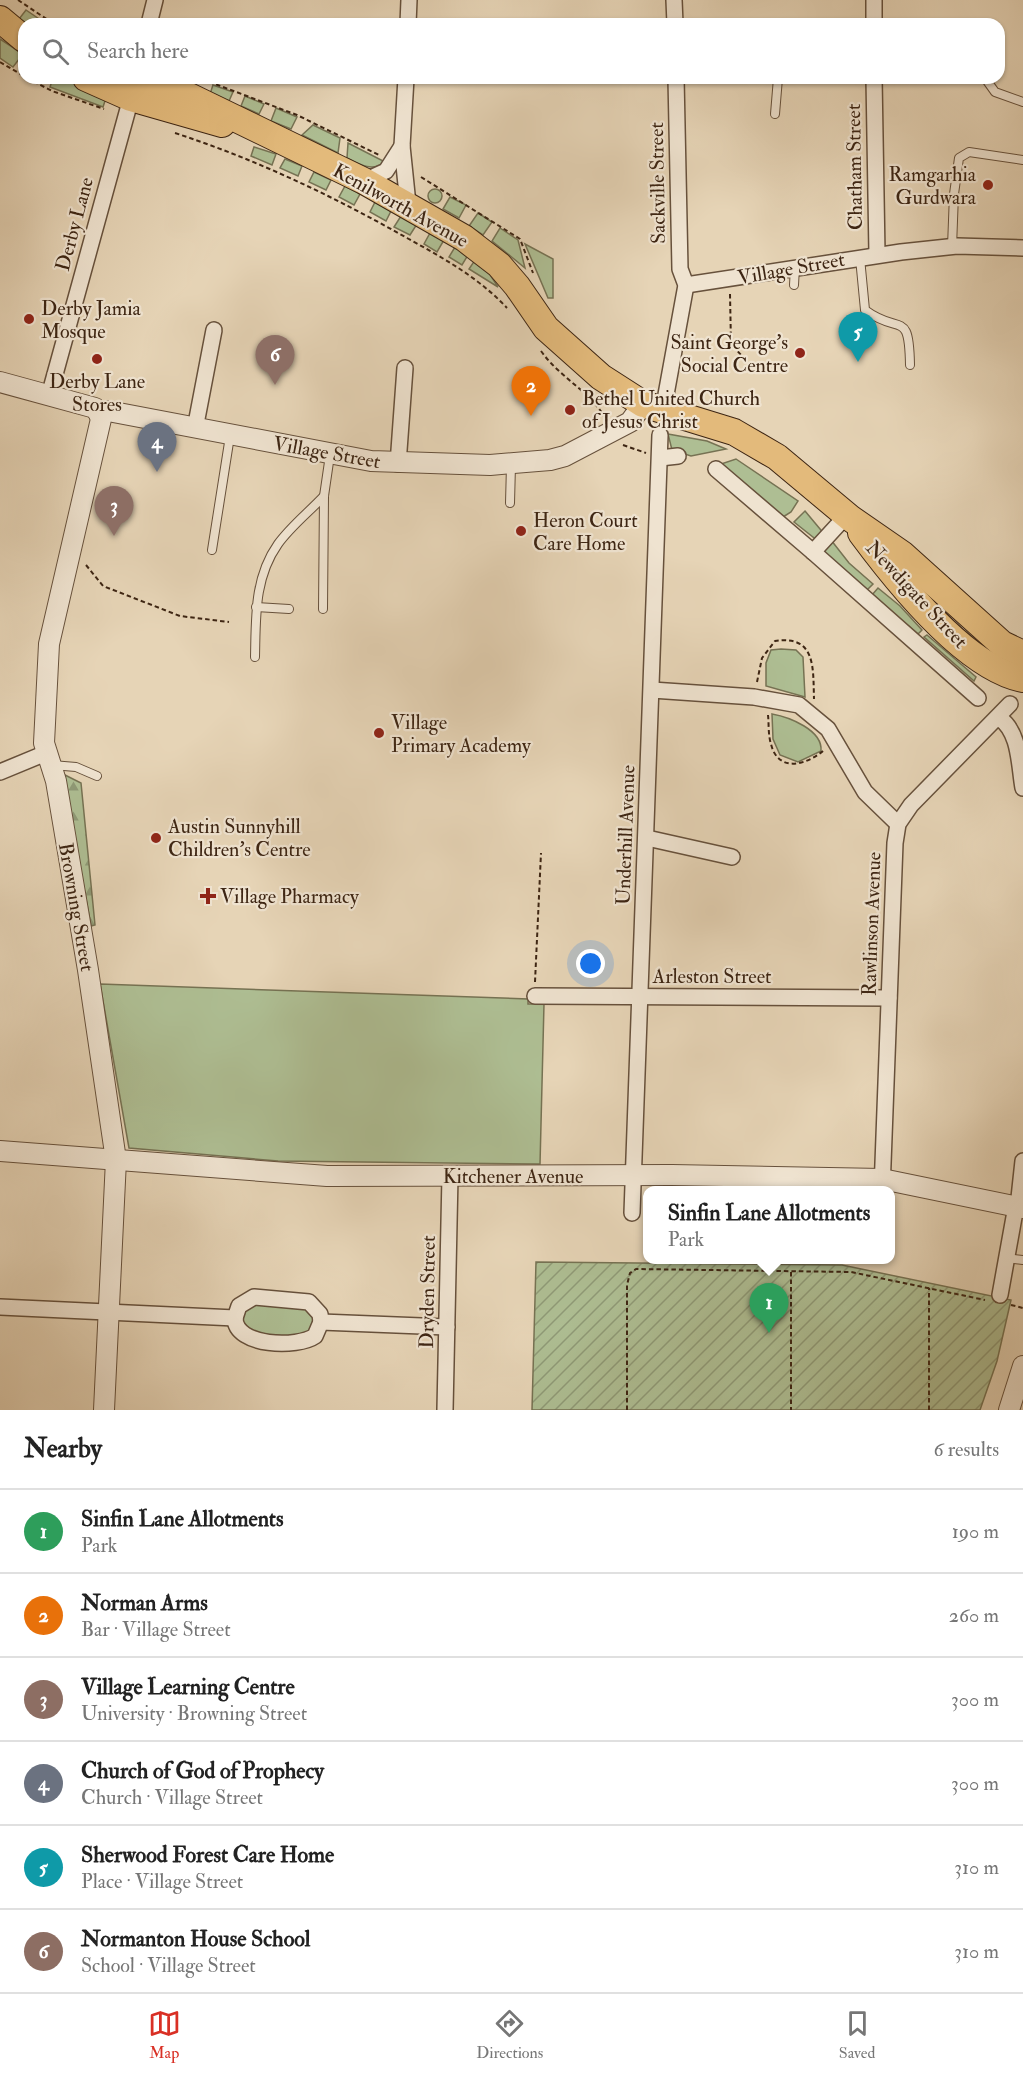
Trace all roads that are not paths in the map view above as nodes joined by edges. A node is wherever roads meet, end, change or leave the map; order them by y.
1 (155, 0) edge
2 (409, 0) edge
3 (674, 0) edge
4 (874, 0) edge
5 (150, 18) edge
6 (408, 18) edge
7 (675, 18) edge
8 (874, 18) edge
9 (0, 19) edge
10 (18, 34) edge
11 (101, 84) edge
12 (406, 84) edge
13 (676, 84) edge
14 (778, 84) edge
15 (873, 84) edge
16 (989, 84) edge
17 (132, 97) edge
18 (1023, 102) edge
19 (775, 114) dead end
20 (402, 146) junction
21 (1023, 160) edge
22 (364, 181) junction
23 (408, 204) junction
24 (952, 247) junction
25 (1023, 248) edge
26 (877, 254) junction
27 (860, 257) junction
28 (795, 267) junction
29 (686, 285) junction
30 (794, 285) dead end
31 (214, 330) dead end
32 (910, 365) dead end
33 (405, 368) dead end
34 (0, 382) edge
35 (50, 396) junction
36 (98, 412) junction
37 (656, 417) junction
38 (195, 429) junction
39 (231, 435) junction
40 (330, 453) junction
41 (678, 456) dead end
42 (660, 458) junction
43 (398, 464) junction
44 (511, 465) junction
45 (716, 469) dead end
46 (324, 496) junction
47 (510, 503) dead end
48 (848, 517) junction
49 (212, 550) dead end
50 (813, 552) junction
51 (256, 607) junction
52 (289, 609) dead end
53 (323, 609) dead end
54 (1023, 654) edge
55 (255, 657) dead end
56 (1023, 679) edge
57 (652, 690) junction
58 (978, 698) dead end
59 (1010, 704) dead end
60 (999, 718) junction
61 (49, 759) junction
62 (0, 772) edge
63 (97, 776) dead end
64 (1023, 788) edge
65 (898, 824) junction
66 (647, 838) junction
67 (732, 857) dead end
68 (535, 996) road end
69 (638, 997) junction
70 (889, 998) junction
71 (0, 1152) edge
72 (116, 1160) junction
73 (1023, 1161) edge
74 (450, 1176) junction
75 (632, 1176) junction
76 (882, 1185) edge
77 (895, 1187) edge
78 (1019, 1207) edge
79 (632, 1213) dead end
80 (1006, 1258) junction
81 (1023, 1260) edge
82 (999, 1300) road end
83 (0, 1307) edge
84 (108, 1311) junction
85 (235, 1318) junction
86 (321, 1322) junction
87 (447, 1328) junction
88 (1021, 1378) edge
89 (104, 1410) edge
90 (445, 1410) edge
91 (1009, 1410) edge

1 - 5 street
2 - 6 street
3 - 7 street
4 - 8 street
9 - 10 highway
11 - 17 highway, Kenilworth Avenue
12 - 20 street
13 - 29 street, Sackville Street
14 - 19 lane
15 - 26 street, Chatham Street
16 - 18 lane
17 - 22 highway, Kenilworth Avenue
17 - 35 street, Derby Lane
20 - 22 street
20 - 23 street
21 - 24 lane
22 - 23 highway, Kenilworth Avenue
23 - 37 highway, Kenilworth Avenue
24 - 25 street, Village Street
24 - 26 street, Village Street
26 - 27 street, Village Street
27 - 28 street, Village Street
27 - 32 lane
28 - 29 street, Village Street
28 - 30 lane
29 - 37 street
31 - 38 street
33 - 43 street
34 - 35 street, Village Street
35 - 36 street, Village Street
36 - 38 street, Village Street
36 - 61 street, Browning Street
37 - 42 street, Underhill Avenue
37 - 44 street, Village Street
37 - 48 highway, Newdigate Street
38 - 39 street, Village Street
39 - 40 street, Village Street
39 - 49 lane
40 - 43 street, Village Street
40 - 46 lane
41 - 42 street
42 - 57 street, Underhill Avenue
43 - 44 street, Village Street
44 - 47 lane
45 - 50 street, Newdigate Street
46 - 51 lane
46 - 53 lane
48 - 50 street
48 - 54 highway, Newdigate Street
48 - 56 highway, Newdigate Street
50 - 58 street, Newdigate Street
51 - 52 lane
51 - 55 lane
57 - 65 street
57 - 66 street, Underhill Avenue
59 - 60 street
60 - 64 street
60 - 65 street
61 - 62 street
61 - 63 lane
61 - 72 street, Browning Street
65 - 70 street, Rawlinson Avenue
66 - 67 street
66 - 69 street, Underhill Avenue
68 - 69 street, Arleston Street
69 - 70 street, Arleston Street
69 - 75 street, Underhill Avenue
70 - 76 street, Rawlinson Avenue
71 - 72 street, Kitchener Avenue
72 - 74 street, Kitchener Avenue
72 - 84 street, Browning Street
73 - 78 street
74 - 75 street, Kitchener Avenue
74 - 87 street, Dryden Street
75 - 76 street, Kitchener Avenue
75 - 79 street, Underhill Avenue
77 - 78 street, Kitchener Avenue
78 - 80 street
80 - 81 lane
80 - 82 street
83 - 84 street
84 - 85 street
84 - 89 street, Browning Street
85 - 86 street
85 - 86 street
86 - 87 street
87 - 90 street, Dryden Street
88 - 91 street

